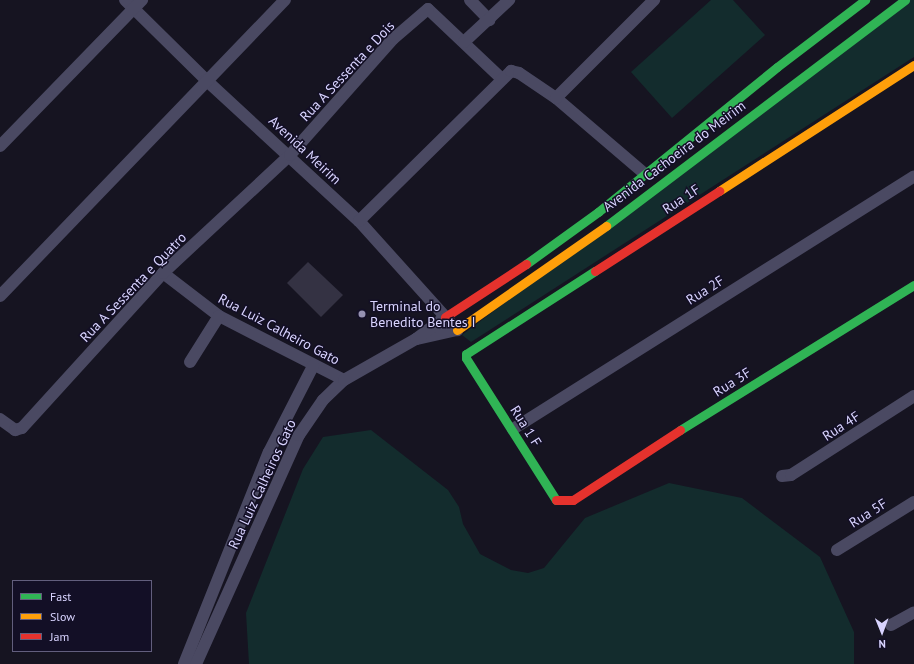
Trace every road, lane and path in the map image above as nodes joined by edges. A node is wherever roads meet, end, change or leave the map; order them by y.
1 (124, 0) edge
2 (142, 0) edge
3 (285, 0) edge
4 (470, 0) edge
5 (509, 0) edge
6 (654, 0) edge
7 (865, 0) edge
8 (905, 0) edge
9 (429, 5) edge
10 (134, 9) junction
11 (490, 20) junction
12 (464, 42) junction
13 (914, 65) edge
14 (502, 79) junction
15 (206, 80) junction
16 (556, 98) junction
17 (0, 146) edge
18 (290, 155) junction
19 (645, 174) junction
20 (914, 176) edge
21 (359, 221) junction
22 (163, 273) junction
23 (914, 285) edge
24 (0, 296) edge
25 (219, 316) junction
26 (445, 317) junction
27 (457, 330) junction
28 (416, 339) junction
29 (466, 358) joint
30 (190, 362) dead end
31 (313, 366) junction
32 (344, 380) junction
33 (914, 396) edge
34 (0, 419) edge
35 (513, 429) junction
36 (782, 476) dead end
37 (566, 502) joint
38 (914, 502) edge
39 (837, 550) dead end
40 (914, 612) edge
41 (891, 625) dead end
42 (184, 664) edge
43 (196, 664) edge

1 - 10 street, Avenida Meirim
2 - 10 street
3 - 15 street
4 - 11 street
5 - 11 street
6 - 16 street
7 - 19 street, Avenida Cachoeira do Meirim
8 - 27 street, Avenida Cachoeira do Meirim
9 - 12 street
9 - 18 street, Rua A Sessenta e Dois
10 - 15 street, Avenida Meirim
10 - 17 street
11 - 12 street
12 - 14 street
13 - 29 street, Rua 1F
14 - 16 street
14 - 21 street
15 - 18 street, Avenida Meirim
15 - 24 street
16 - 19 street
18 - 21 street, Avenida Meirim
18 - 22 street, Rua A Sessenta e Quatro
19 - 26 street, Avenida Cachoeira do Meirim
20 - 35 street, Rua 2F
21 - 26 street, Avenida Meirim
22 - 25 street, Rua Luiz Calheiro Gato
22 - 34 street, Rua A Sessenta e Quatro
23 - 37 street, Rua 3F
25 - 30 street
25 - 31 street, Rua Luiz Calheiro Gato
26 - 27 street, Avenida Meirim
26 - 28 street, Rua Luiz Calheiros Gato
27 - 28 street, Rua Luiz Calheiros Gato
28 - 32 street, Rua Luiz Calheiros Gato
29 - 35 street, Rua 1 F
31 - 32 street, Rua Luiz Calheiro Gato
31 - 42 street
32 - 43 street, Rua Luiz Calheiros Gato
33 - 36 street, Rua 4F
35 - 37 street, Rua 1 F
38 - 39 street, Rua 5F
40 - 41 street

